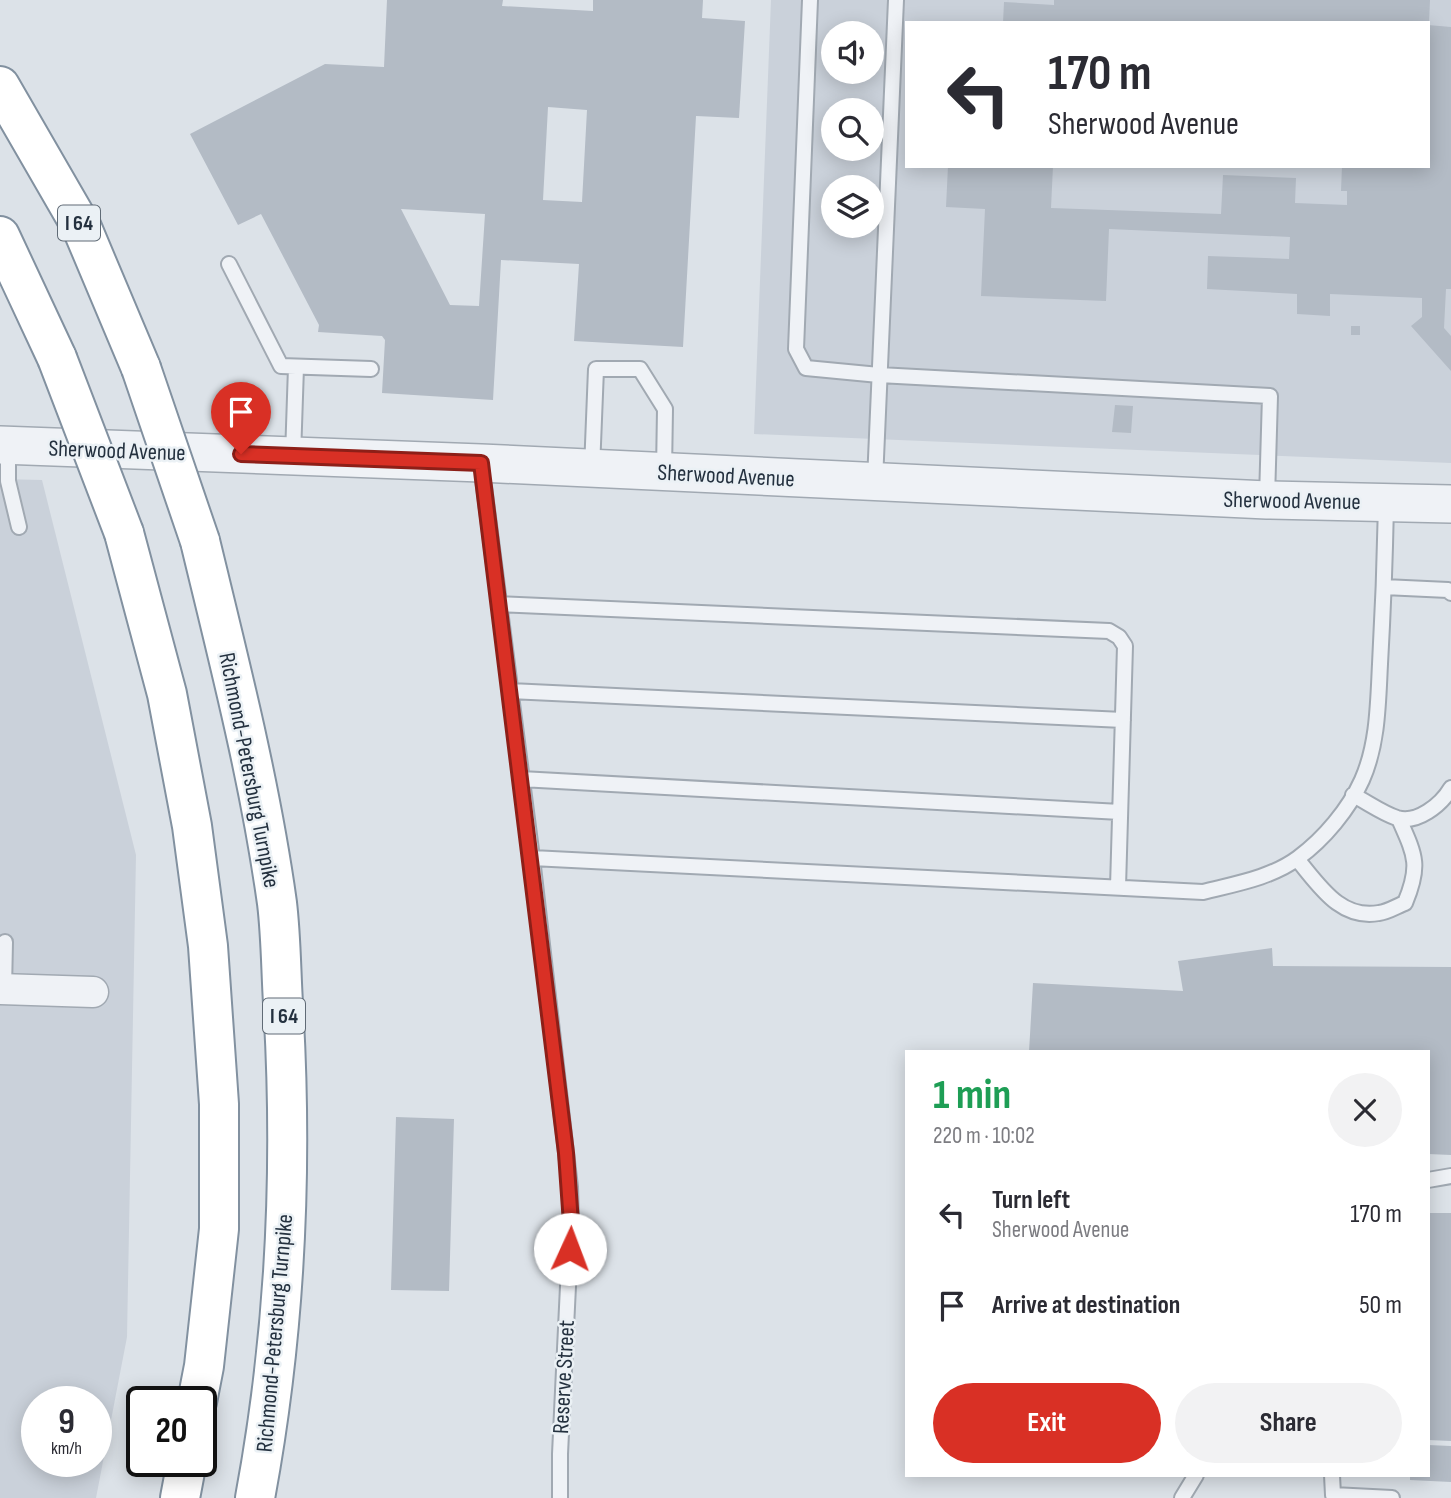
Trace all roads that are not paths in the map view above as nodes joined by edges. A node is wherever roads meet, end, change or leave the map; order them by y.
1 (810, 0) edge
2 (896, 0) edge
3 (0, 86) edge
4 (0, 236) edge
5 (229, 264) dead end
6 (296, 367) junction
7 (370, 369) dead end
8 (879, 375) junction
9 (4, 446) edge
10 (293, 456) junction
11 (481, 463) junction
12 (592, 469) junction
13 (664, 472) junction
14 (875, 482) junction
15 (1267, 500) junction
16 (1386, 502) junction
17 (1451, 504) edge
18 (19, 527) dead end
19 (1384, 587) junction
20 (1451, 593) edge
21 (499, 604) junction
22 (510, 691) junction
23 (1122, 720) junction
24 (521, 779) junction
25 (1451, 789) edge
26 (1353, 795) junction
27 (1120, 813) junction
28 (1399, 819) junction
29 (532, 858) junction
30 (1297, 859) junction
31 (1118, 887) junction
32 (5, 942) dead end
33 (2, 989) edge
34 (93, 992) dead end
35 (1451, 1176) edge
36 (1430, 1180) edge
37 (201, 1386) edge
38 (184, 1477) edge
39 (1195, 1477) edge
40 (1332, 1477) edge
41 (180, 1498) edge
42 (255, 1498) edge
43 (560, 1498) edge
44 (1182, 1498) edge
45 (1392, 1498) edge

1 - 8 lane
2 - 8 lane
3 - 42 highway, Richmond-Petersburg Turnpike / I 64, bridge
4 - 37 highway, bridge
5 - 6 lane
6 - 7 lane
6 - 10 lane
8 - 14 lane
8 - 15 lane
9 - 10 street, Sherwood Avenue
9 - 18 lane
10 - 11 street, Sherwood Avenue
11 - 12 street, Sherwood Avenue
11 - 21 lane, Reserve Street
12 - 13 street, Sherwood Avenue
12 - 13 lane
13 - 14 street, Sherwood Avenue
14 - 15 street, Sherwood Avenue
15 - 16 street, Sherwood Avenue
16 - 17 street, Sherwood Avenue
16 - 19 lane
19 - 20 lane
19 - 26 lane
21 - 22 lane, Reserve Street
21 - 23 lane
22 - 23 lane
22 - 24 lane, Reserve Street
23 - 27 lane
24 - 27 lane
24 - 29 lane, Reserve Street
25 - 28 lane
26 - 28 lane
26 - 30 lane
27 - 31 lane
28 - 30 lane
29 - 31 lane
29 - 43 lane, Reserve Street
30 - 31 lane
32 - 33 lane
33 - 34 street
35 - 36 lane
38 - 41 highway
39 - 44 lane
40 - 45 lane

